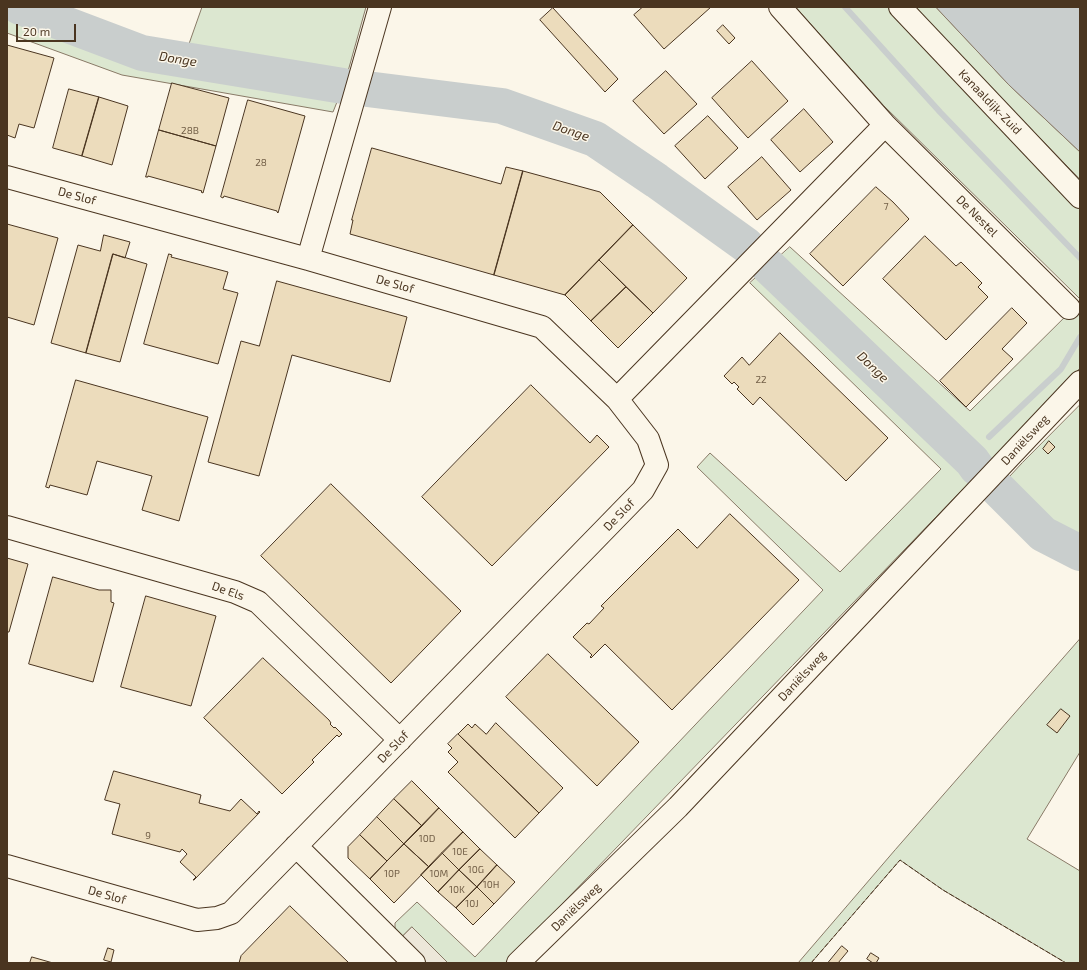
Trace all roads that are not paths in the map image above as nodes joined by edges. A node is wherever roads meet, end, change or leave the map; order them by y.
1 (380, 7) edge
2 (780, 7) edge
3 (900, 7) edge
4 (885, 125) junction
5 (7, 177) edge
6 (1080, 197) edge
7 (308, 259) junction
8 (1069, 308) dead end
9 (1080, 382) edge
10 (617, 400) junction
11 (7, 527) edge
12 (400, 740) junction
13 (296, 846) junction
14 (7, 866) edge
15 (414, 963) edge
16 (518, 963) edge

1 - 7 street
2 - 4 street, De Nestel
3 - 6 street, Kanaaldijk-Zuid
4 - 8 street, De Nestel
4 - 10 street
5 - 7 street, De Slof
7 - 10 street, De Slof
9 - 16 street, Daniëlsweg
10 - 12 street, De Slof
11 - 12 street, De Els
12 - 13 street, De Slof
13 - 14 street, De Slof
13 - 15 street

